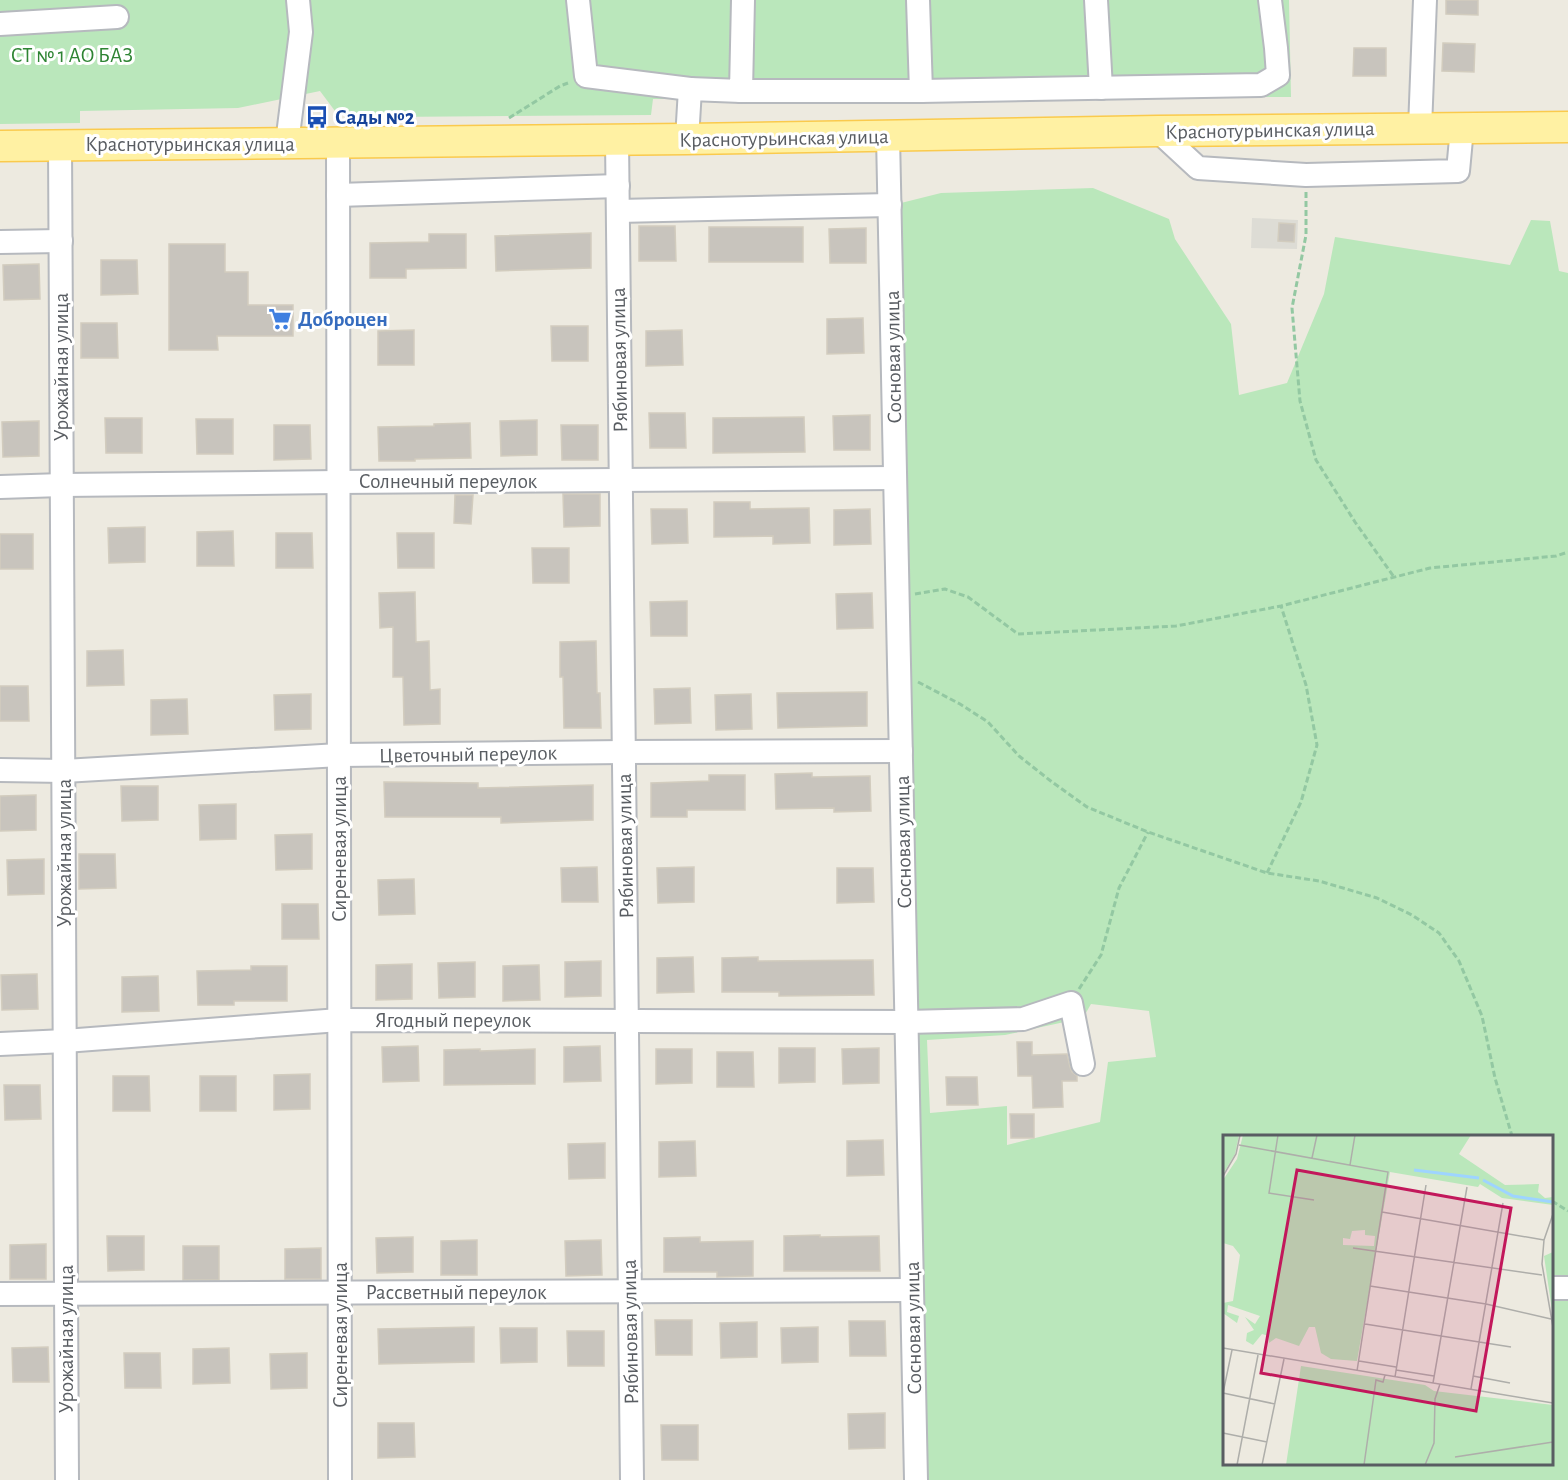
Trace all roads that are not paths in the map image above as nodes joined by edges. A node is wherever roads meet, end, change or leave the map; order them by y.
1 (298, 0) edge
2 (578, 0) edge
3 (743, 0) edge
4 (918, 0) edge
5 (1096, 0) edge
6 (1270, 0) edge
7 (1425, 0) edge
8 (117, 17) dead end
9 (0, 24) edge
10 (690, 88) junction
11 (1101, 88) junction
12 (741, 91) junction
13 (921, 91) junction
14 (1568, 127) edge
15 (1462, 128) junction
16 (1420, 129) junction
17 (1158, 131) junction
18 (888, 136) junction
19 (687, 139) junction
20 (617, 140) junction
21 (338, 142) junction
22 (287, 143) junction
23 (60, 145) junction
24 (0, 146) edge
25 (618, 186) junction
26 (890, 205) junction
27 (338, 206) junction
28 (618, 211) junction
29 (61, 233) junction
30 (0, 242) edge
31 (895, 478) junction
32 (621, 480) junction
33 (338, 482) junction
34 (62, 485) junction
35 (0, 487) edge
36 (901, 751) junction
37 (624, 752) junction
38 (339, 755) junction
39 (0, 770) edge
40 (63, 771) junction
41 (339, 1020) junction
42 (627, 1020) junction
43 (906, 1022) junction
44 (65, 1041) junction
45 (0, 1044) edge
46 (1083, 1065) dead end
47 (912, 1290) junction
48 (630, 1292) junction
49 (340, 1293) junction
50 (0, 1294) edge
51 (66, 1294) junction
52 (67, 1480) edge
53 (340, 1480) edge
54 (632, 1480) edge
55 (916, 1480) edge

1 - 22 street
2 - 10 street
3 - 12 street
4 - 13 street
5 - 11 street
6 - 11 street
7 - 16 street
8 - 9 street
10 - 12 street
10 - 19 street
11 - 13 street
12 - 13 street
14 - 15 main road, Краснотурьинская улица
15 - 16 main road, Краснотурьинская улица
15 - 17 street
16 - 17 main road, Краснотурьинская улица
17 - 18 main road, Краснотурьинская улица
18 - 19 main road, Краснотурьинская улица
18 - 26 street, Сосновая улица
19 - 20 main road, Краснотурьинская улица
20 - 21 main road, Краснотурьинская улица
20 - 25 street, Рябиновая улица
21 - 22 main road, Краснотурьинская улица
21 - 27 street, Сиреневая улица
22 - 23 main road, Краснотурьинская улица
23 - 24 main road, Краснотурьинская улица
23 - 29 street, Урожайная улица
25 - 27 street
25 - 28 street, Рябиновая улица
26 - 28 street
26 - 31 street, Сосновая улица
27 - 33 street, Сиреневая улица
28 - 32 street, Рябиновая улица
29 - 30 street
29 - 34 street, Урожайная улица
31 - 32 street, Солнечный переулок
31 - 36 street, Сосновая улица
32 - 33 street, Солнечный переулок
32 - 37 street, Рябиновая улица
33 - 34 street, Солнечный переулок
33 - 38 street, Сиреневая улица
34 - 35 street, Солнечный переулок
34 - 40 street, Урожайная улица
36 - 37 street, Цветочный переулок
36 - 43 street, Сосновая улица
37 - 38 street, Цветочный переулок
37 - 42 street, Рябиновая улица
38 - 40 street, Цветочный переулок
38 - 41 street, Сиреневая улица
39 - 40 street, Цветочный переулок
40 - 44 street, Урожайная улица
41 - 42 street, Ягодный переулок
41 - 44 street, Ягодный переулок
41 - 49 street, Сиреневая улица
42 - 43 street, Ягодный переулок
42 - 48 street, Рябиновая улица
43 - 46 street, Ягодный переулок
43 - 47 street, Сосновая улица
44 - 45 street, Ягодный переулок
44 - 51 street, Урожайная улица
47 - 48 street, Рассветный переулок
47 - 55 street, Сосновая улица
48 - 49 street, Рассветный переулок
48 - 54 street, Рябиновая улица
49 - 51 street, Рассветный переулок
49 - 53 street, Сиреневая улица
50 - 51 street, Рассветный переулок
51 - 52 street, Урожайная улица

